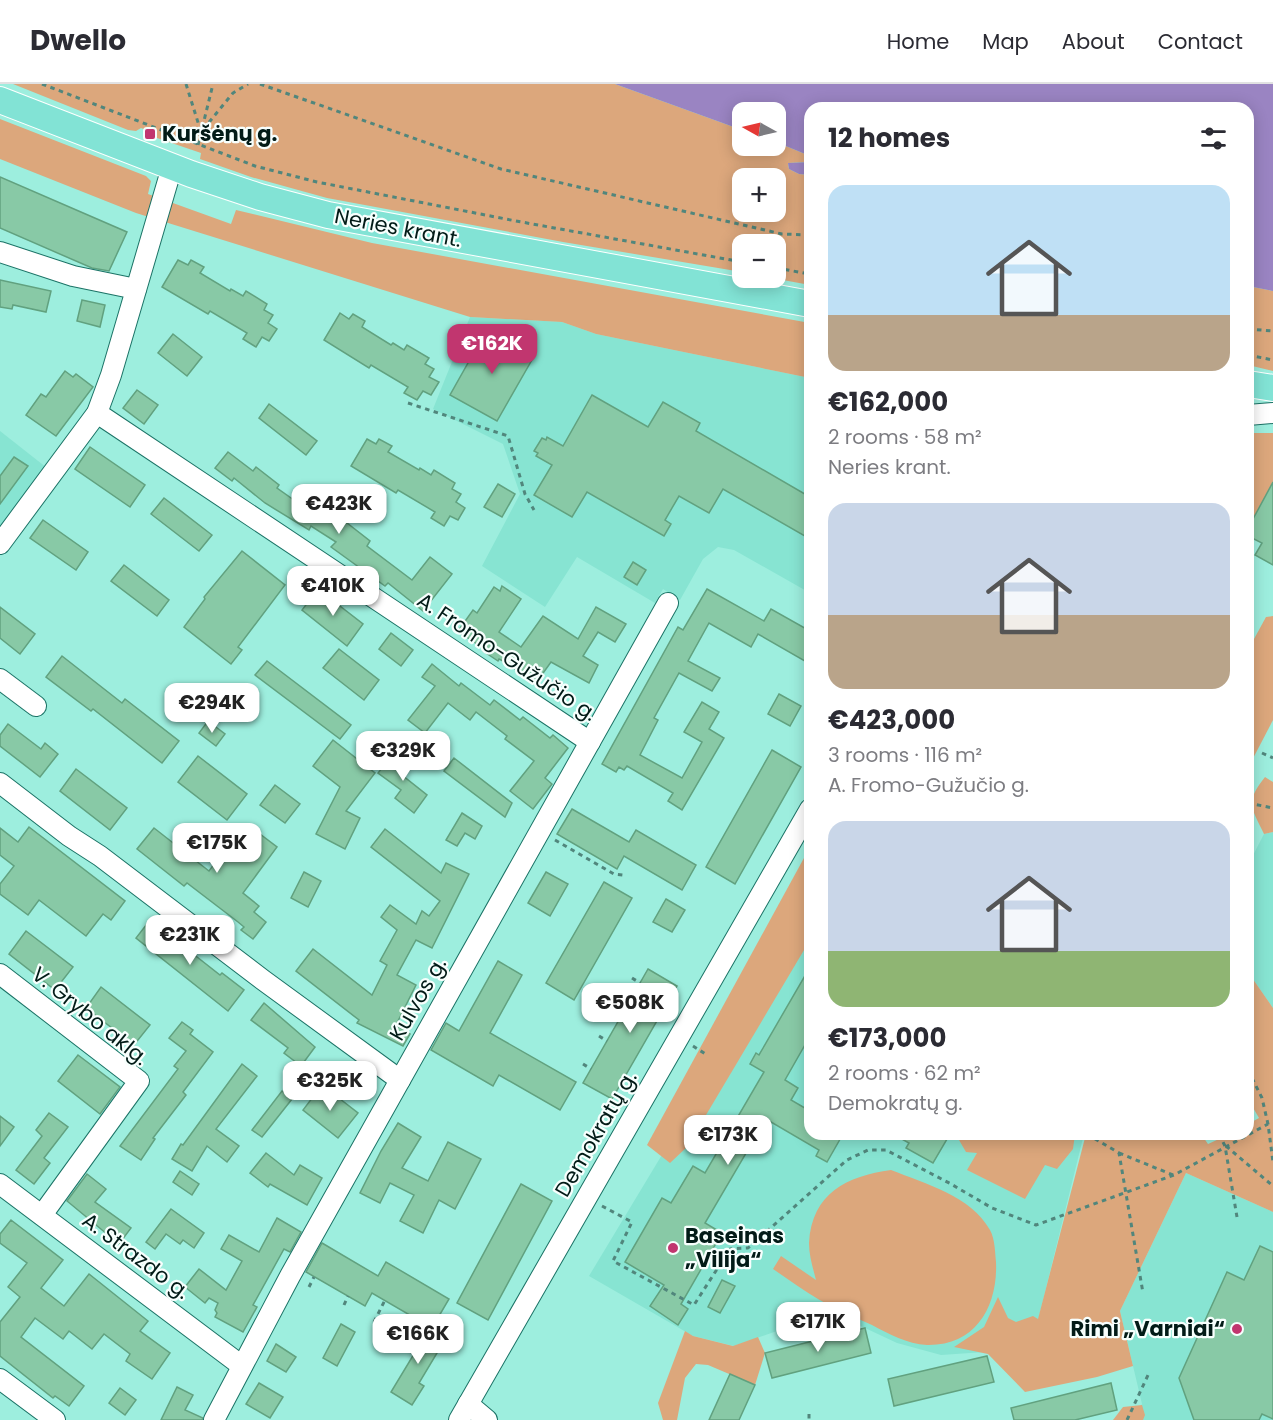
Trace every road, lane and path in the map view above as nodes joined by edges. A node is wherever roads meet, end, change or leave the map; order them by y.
1 (42, 84) edge
2 (186, 84) edge
3 (213, 84) edge
4 (248, 84) edge
5 (260, 84) edge
6 (0, 100) edge
7 (201, 132) junction
8 (198, 145) junction
9 (172, 167) junction
10 (804, 235) edge
11 (0, 252) edge
12 (732, 260) edge
13 (786, 270) edge
14 (804, 273) edge
15 (136, 289) junction
16 (804, 303) edge
17 (1254, 329) edge
18 (1273, 331) edge
19 (1254, 356) edge
20 (1273, 360) edge
21 (1254, 385) edge
22 (1273, 388) edge
23 (408, 403) dead end
24 (97, 413) junction
25 (1273, 413) edge
26 (1254, 415) edge
27 (534, 510) dead end
28 (0, 544) edge
29 (668, 603) dead end
30 (0, 679) edge
31 (36, 706) dead end
32 (590, 742) junction
33 (1262, 753) dead end
34 (1273, 758) edge
35 (0, 783) edge
36 (1254, 804) edge
37 (1273, 807) edge
38 (804, 819) edge
39 (540, 832) junction
40 (623, 875) dead end
41 (0, 974) edge
42 (632, 978) dead end
43 (640, 983) dead end
44 (615, 1007) dead end
45 (624, 1011) dead end
46 (599, 1036) dead end
47 (607, 1041) dead end
48 (583, 1064) dead end
49 (591, 1069) dead end
50 (400, 1080) junction
51 (1254, 1082) edge
52 (1268, 1124) junction
53 (1254, 1131) edge
54 (1097, 1140) edge
55 (1222, 1140) edge
56 (1237, 1140) edge
57 (1226, 1146) junction
58 (1119, 1153) junction
59 (1273, 1162) edge
60 (1174, 1175) junction
61 (1273, 1186) edge
62 (2, 1189) edge
63 (1126, 1193) junction
64 (587, 1197) junction
65 (42, 1215) junction
66 (1237, 1217) dead end
67 (314, 1277) dead end
68 (309, 1287) dead end
69 (1143, 1293) dead end
70 (348, 1296) dead end
71 (385, 1300) dead end
72 (344, 1305) dead end
73 (413, 1317) dead end
74 (374, 1322) dead end
75 (402, 1337) dead end
76 (242, 1366) junction
77 (1149, 1373) dead end
78 (0, 1379) edge
79 (464, 1412) edge
80 (809, 1414) dead end
81 (55, 1420) edge
82 (214, 1420) edge
83 (487, 1420) edge
84 (809, 1420) edge
85 (1127, 1420) edge

1 - 8 path
2 - 7 path
3 - 7 path
4 - 7 path
5 - 10 path
6 - 9 main road, Neries krant.
7 - 8 path
8 - 12 path
9 - 15 street
9 - 16 main road, Neries krant.
11 - 15 street
13 - 14 path
15 - 24 street
17 - 18 path
19 - 20 path
21 - 22 main road
23 - 27 path
24 - 28 street
24 - 32 street, A. Fromo-Gužučio g.
25 - 26 street
29 - 32 street, Kulvos g.
30 - 31 street
32 - 39 street, Kulvos g.
33 - 34 path
35 - 50 street
36 - 37 path
38 - 64 street, Demokratų g.
39 - 40 path
39 - 50 street, Kulvos g.
41 - 65 street, V. Grybo aklg.
42 - 43 path
44 - 45 path
46 - 47 path
48 - 49 path
50 - 76 street, Kulvos g.
51 - 52 path
52 - 53 path
52 - 59 path
54 - 58 path
55 - 57 path
56 - 57 path
57 - 60 path
57 - 61 path
57 - 66 path
58 - 60 path
58 - 63 path
60 - 63 path
62 - 65 street, A. Strazdo g.
63 - 64 path
63 - 69 path
64 - 79 street, Demokratų g.
65 - 76 street, A. Strazdo g.
67 - 68 path
70 - 72 path
71 - 74 path
73 - 75 path
76 - 82 street, Kulvos g.
77 - 85 path
78 - 81 street
79 - 83 street
80 - 84 path

